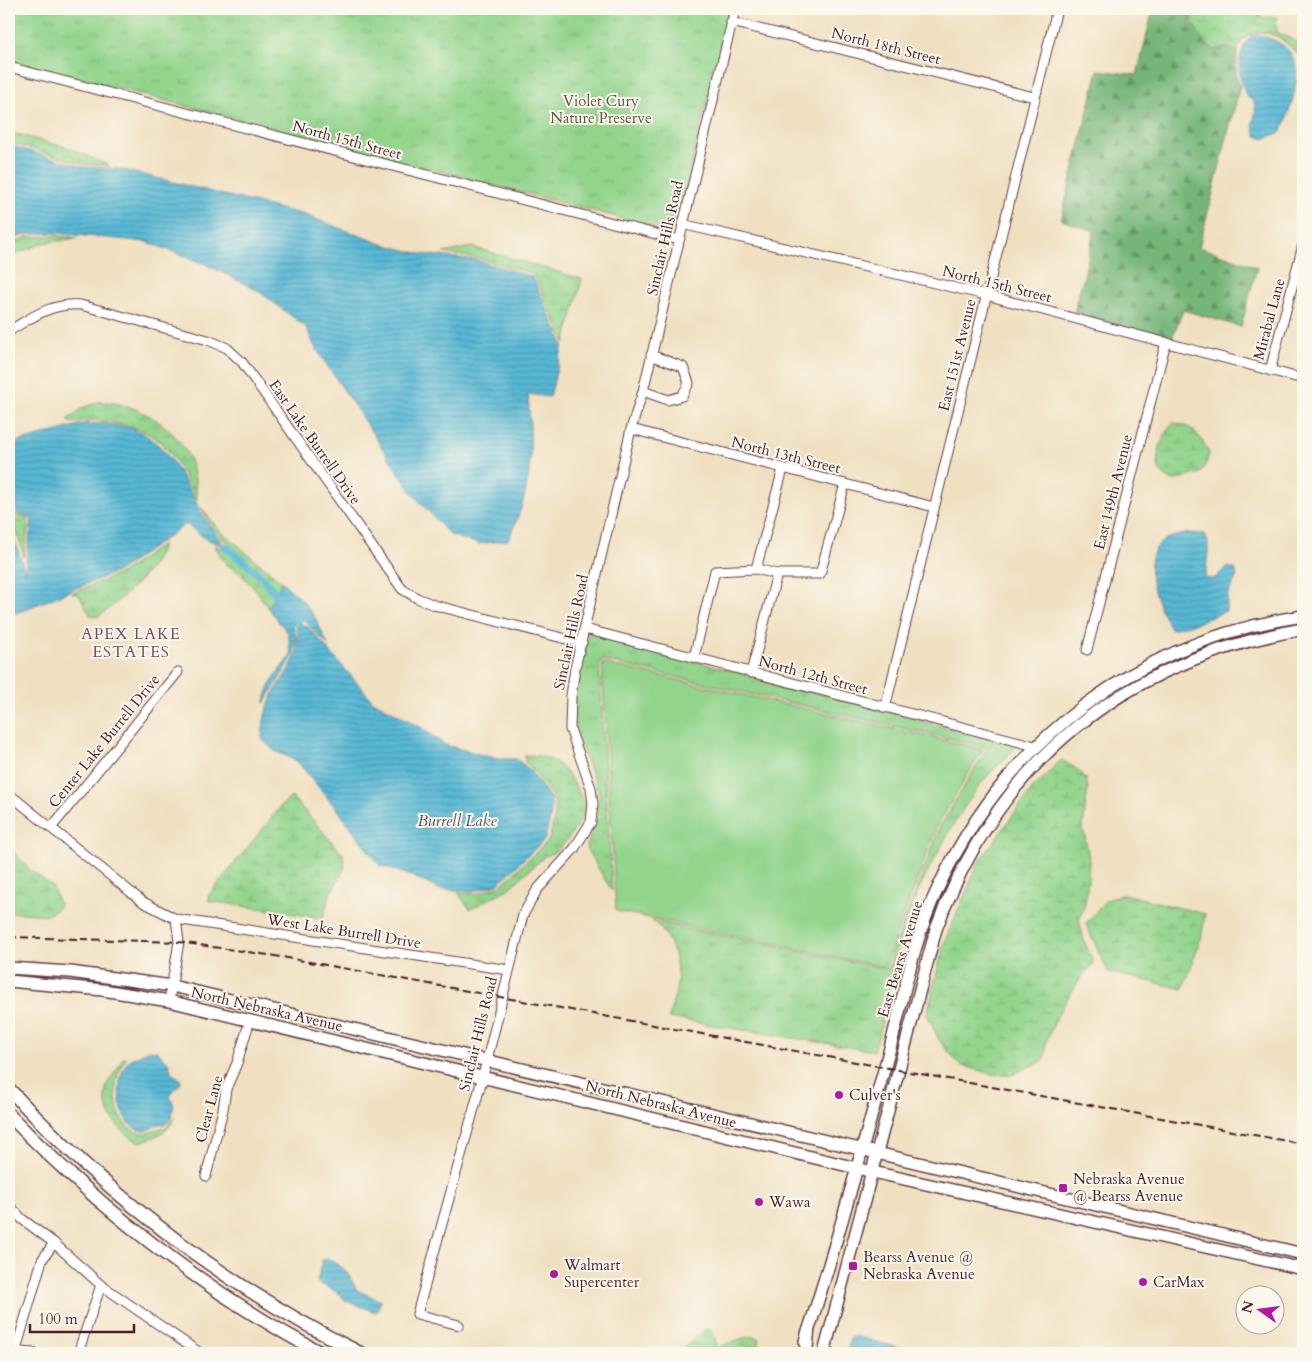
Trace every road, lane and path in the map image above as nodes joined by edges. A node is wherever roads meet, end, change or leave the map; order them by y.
1 (735, 9) edge
2 (1057, 9) edge
3 (732, 22) junction
4 (9, 67) edge
5 (1034, 97) junction
6 (682, 224) junction
7 (679, 240) junction
8 (1303, 245) edge
9 (986, 295) junction
10 (9, 331) edge
11 (1166, 342) junction
12 (652, 355) junction
13 (1270, 370) junction
14 (1303, 379) edge
15 (642, 391) junction
16 (631, 429) junction
17 (783, 469) junction
18 (844, 484) junction
19 (934, 506) junction
20 (756, 569) junction
21 (777, 574) junction
22 (1303, 616) edge
23 (585, 629) junction
24 (1303, 629) edge
25 (582, 643) junction
26 (1086, 650) dead end
27 (694, 657) junction
28 (178, 672) dead end
29 (752, 673) junction
30 (885, 708) junction
31 (1035, 746) junction
32 (9, 794) edge
33 (51, 828) junction
34 (176, 919) junction
35 (9, 968) edge
36 (509, 970) junction
37 (9, 981) edge
38 (172, 986) junction
39 (169, 1001) junction
40 (250, 1020) junction
41 (321, 1022) junction
42 (333, 1040) junction
43 (409, 1043) junction
44 (486, 1061) junction
45 (483, 1076) junction
46 (9, 1089) edge
47 (622, 1109) junction
48 (689, 1110) junction
49 (9, 1115) edge
50 (862, 1151) junction
51 (877, 1154) junction
52 (858, 1168) junction
53 (873, 1172) junction
54 (206, 1176) dead end
55 (9, 1205) edge
56 (1096, 1207) junction
57 (1093, 1221) junction
58 (54, 1243) junction
59 (1302, 1254) edge
60 (1300, 1269) edge
61 (101, 1285) junction
62 (459, 1325) dead end
63 (808, 1332) junction
64 (13, 1351) edge
65 (34, 1353) edge
66 (78, 1353) edge
67 (200, 1353) edge
68 (321, 1353) edge
69 (360, 1353) edge
70 (801, 1353) edge
71 (806, 1353) edge
72 (824, 1353) edge

1 - 3 street, Sinclair Hills Road
2 - 5 street, East 151st Avenue
3 - 5 street, North 18th Street
3 - 6 street, Sinclair Hills Road
4 - 7 street, North 15th Street
5 - 9 street, East 151st Avenue
6 - 7 street, Sinclair Hills Road
6 - 9 street, North 15th Street
7 - 12 street, Sinclair Hills Road
8 - 13 street, Mirabal Lane
9 - 11 street, North 15th Street
9 - 19 street, East 151st Avenue
10 - 25 street, East Lake Burrell Drive
11 - 13 street, North 15th Street
11 - 26 street, East 149th Avenue
12 - 15 street, Sinclair Hills Road
12 - 15 street
13 - 14 street, North 15th Street
15 - 16 street, Sinclair Hills Road
16 - 17 street, North 13th Street
16 - 23 street, Sinclair Hills Road
17 - 18 street, North 13th Street
17 - 20 street
18 - 19 street, North 13th Street
18 - 21 street
19 - 30 street, East 151st Avenue
20 - 21 street
20 - 27 street
21 - 29 street
22 - 31 main road, East Bearss Avenue
23 - 25 street, Sinclair Hills Road
23 - 27 street, North 12th Street
24 - 51 main road, East Bearss Avenue
25 - 36 street, Sinclair Hills Road
27 - 29 street, North 12th Street
28 - 33 street, Center Lake Burrell Drive
29 - 30 street, North 12th Street
30 - 31 street, North 12th Street
31 - 50 main road, East Bearss Avenue
32 - 33 street, West Lake Burrell Drive
33 - 34 street, West Lake Burrell Drive
34 - 36 street, West Lake Burrell Drive
34 - 38 street
35 - 38 main road, North Nebraska Avenue
36 - 44 street, Sinclair Hills Road
37 - 39 main road, North Nebraska Avenue
38 - 39 street
38 - 41 main road, North Nebraska Avenue
39 - 40 main road, North Nebraska Avenue
40 - 41 main road
40 - 42 main road, North Nebraska Avenue
40 - 54 street, Clear Lane
41 - 43 main road, North Nebraska Avenue
42 - 43 main road
42 - 45 main road, North Nebraska Avenue
43 - 44 main road, North Nebraska Avenue
44 - 45 street, Sinclair Hills Road
44 - 48 main road, North Nebraska Avenue
45 - 47 main road, North Nebraska Avenue
45 - 62 street, Sinclair Hills Road
46 - 69 highway
47 - 48 main road
47 - 52 main road, North Nebraska Avenue
48 - 50 main road, North Nebraska Avenue
49 - 68 highway
50 - 51 main road, North Nebraska Avenue
50 - 52 main road, East Bearss Avenue
51 - 53 main road, East Bearss Avenue
51 - 56 main road, North Nebraska Avenue
52 - 53 main road, North Nebraska Avenue
52 - 63 main road, East Bearss Avenue
53 - 57 main road, North Nebraska Avenue
53 - 72 main road, East Bearss Avenue
55 - 58 street
56 - 57 main road
56 - 59 main road, North Nebraska Avenue
57 - 60 main road, North Nebraska Avenue
58 - 61 street
58 - 64 street
59 - 60 street
61 - 66 street
61 - 67 street
63 - 70 main road, East Bearss Avenue
63 - 71 highway
64 - 65 street

